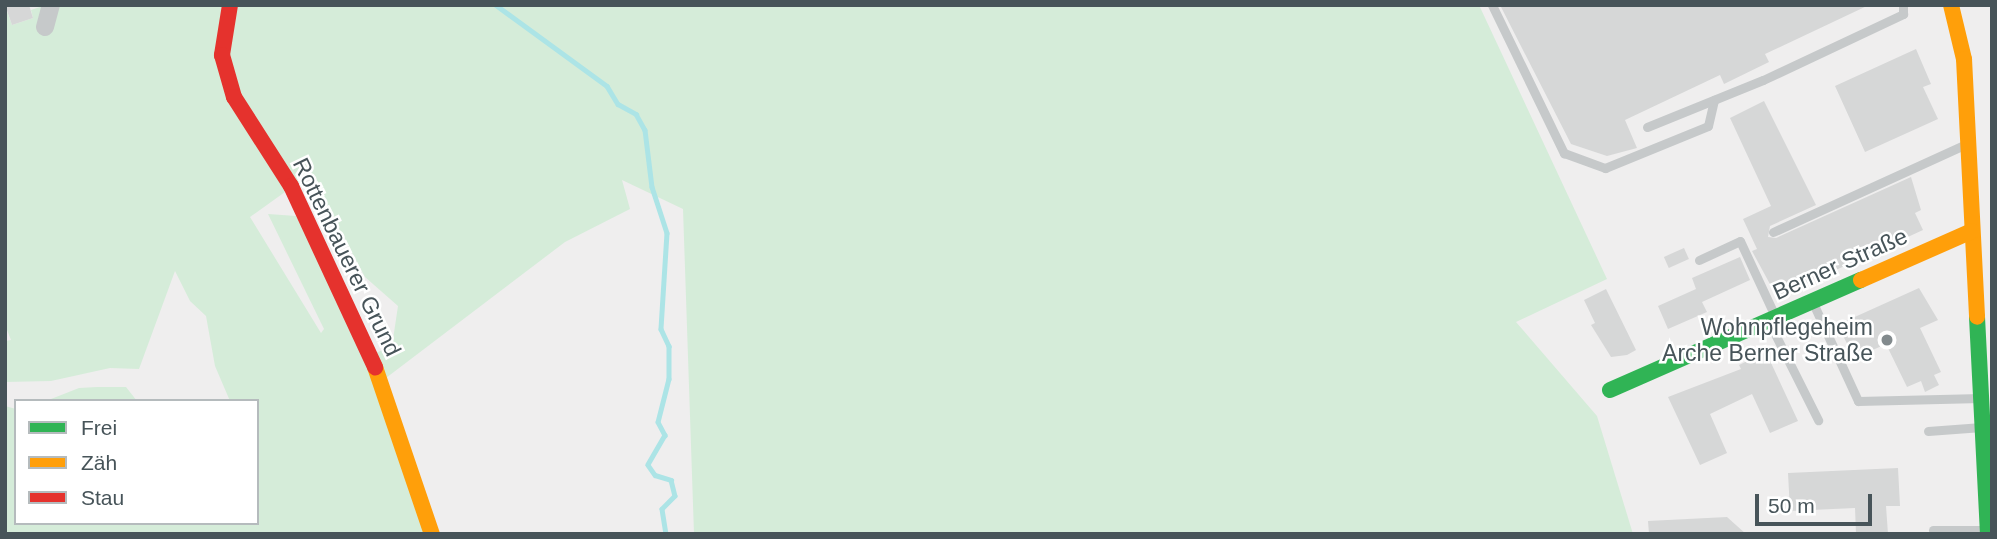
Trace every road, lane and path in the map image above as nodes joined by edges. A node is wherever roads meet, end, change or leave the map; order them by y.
1 (51, 5) edge
2 (230, 5) edge
3 (1492, 5) edge
4 (1903, 5) edge
5 (1951, 5) edge
6 (44, 26) dead end
7 (1714, 100) junction
8 (1647, 127) dead end
9 (1968, 144) junction
10 (1972, 231) junction
11 (1773, 232) dead end
12 (1699, 260) dead end
13 (1812, 302) junction
14 (1772, 319) junction
15 (1985, 348) edge
16 (1611, 390) dead end
17 (1981, 398) junction
18 (1818, 420) dead end
19 (1983, 427) junction
20 (1927, 431) dead end
21 (1933, 530) dead end
22 (1988, 532) edge
23 (432, 534) edge

1 - 6 street
2 - 23 street, Rottenbauerer Grund
3 - 7 lane
4 - 7 lane
5 - 9 street
7 - 8 lane
9 - 10 street
9 - 11 lane
10 - 13 street, Berner Straße
10 - 15 street
12 - 14 lane
13 - 14 street, Berner Straße
13 - 17 lane
14 - 16 street, Berner Straße
14 - 18 lane
15 - 17 street
17 - 19 street
19 - 20 lane
19 - 22 street
21 - 22 lane

